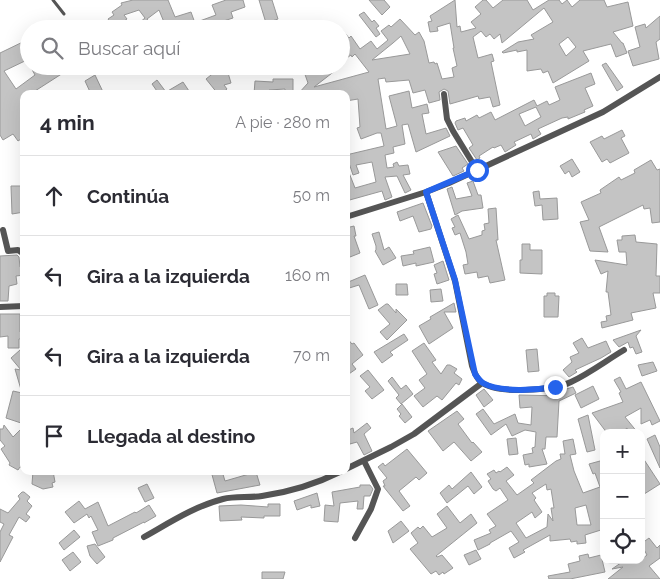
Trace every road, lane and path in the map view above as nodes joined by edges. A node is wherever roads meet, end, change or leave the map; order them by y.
1 (53, 0) edge
2 (64, 14) dead end
3 (660, 77) edge
4 (444, 94) dead end
5 (477, 170) junction
6 (426, 192) junction
7 (350, 216) edge
8 (3, 230) dead end
9 (20, 251) edge
10 (20, 306) edge
11 (0, 307) edge
12 (624, 350) dead end
13 (482, 383) junction
14 (364, 461) junction
15 (350, 467) edge
16 (334, 475) edge
17 (144, 537) dead end
18 (355, 538) dead end

1 - 2 lane
3 - 5 street
4 - 5 street
5 - 6 street
6 - 7 street
6 - 13 street
8 - 9 street
10 - 11 street
12 - 13 street
13 - 14 street
14 - 15 street
14 - 18 street
16 - 17 street

